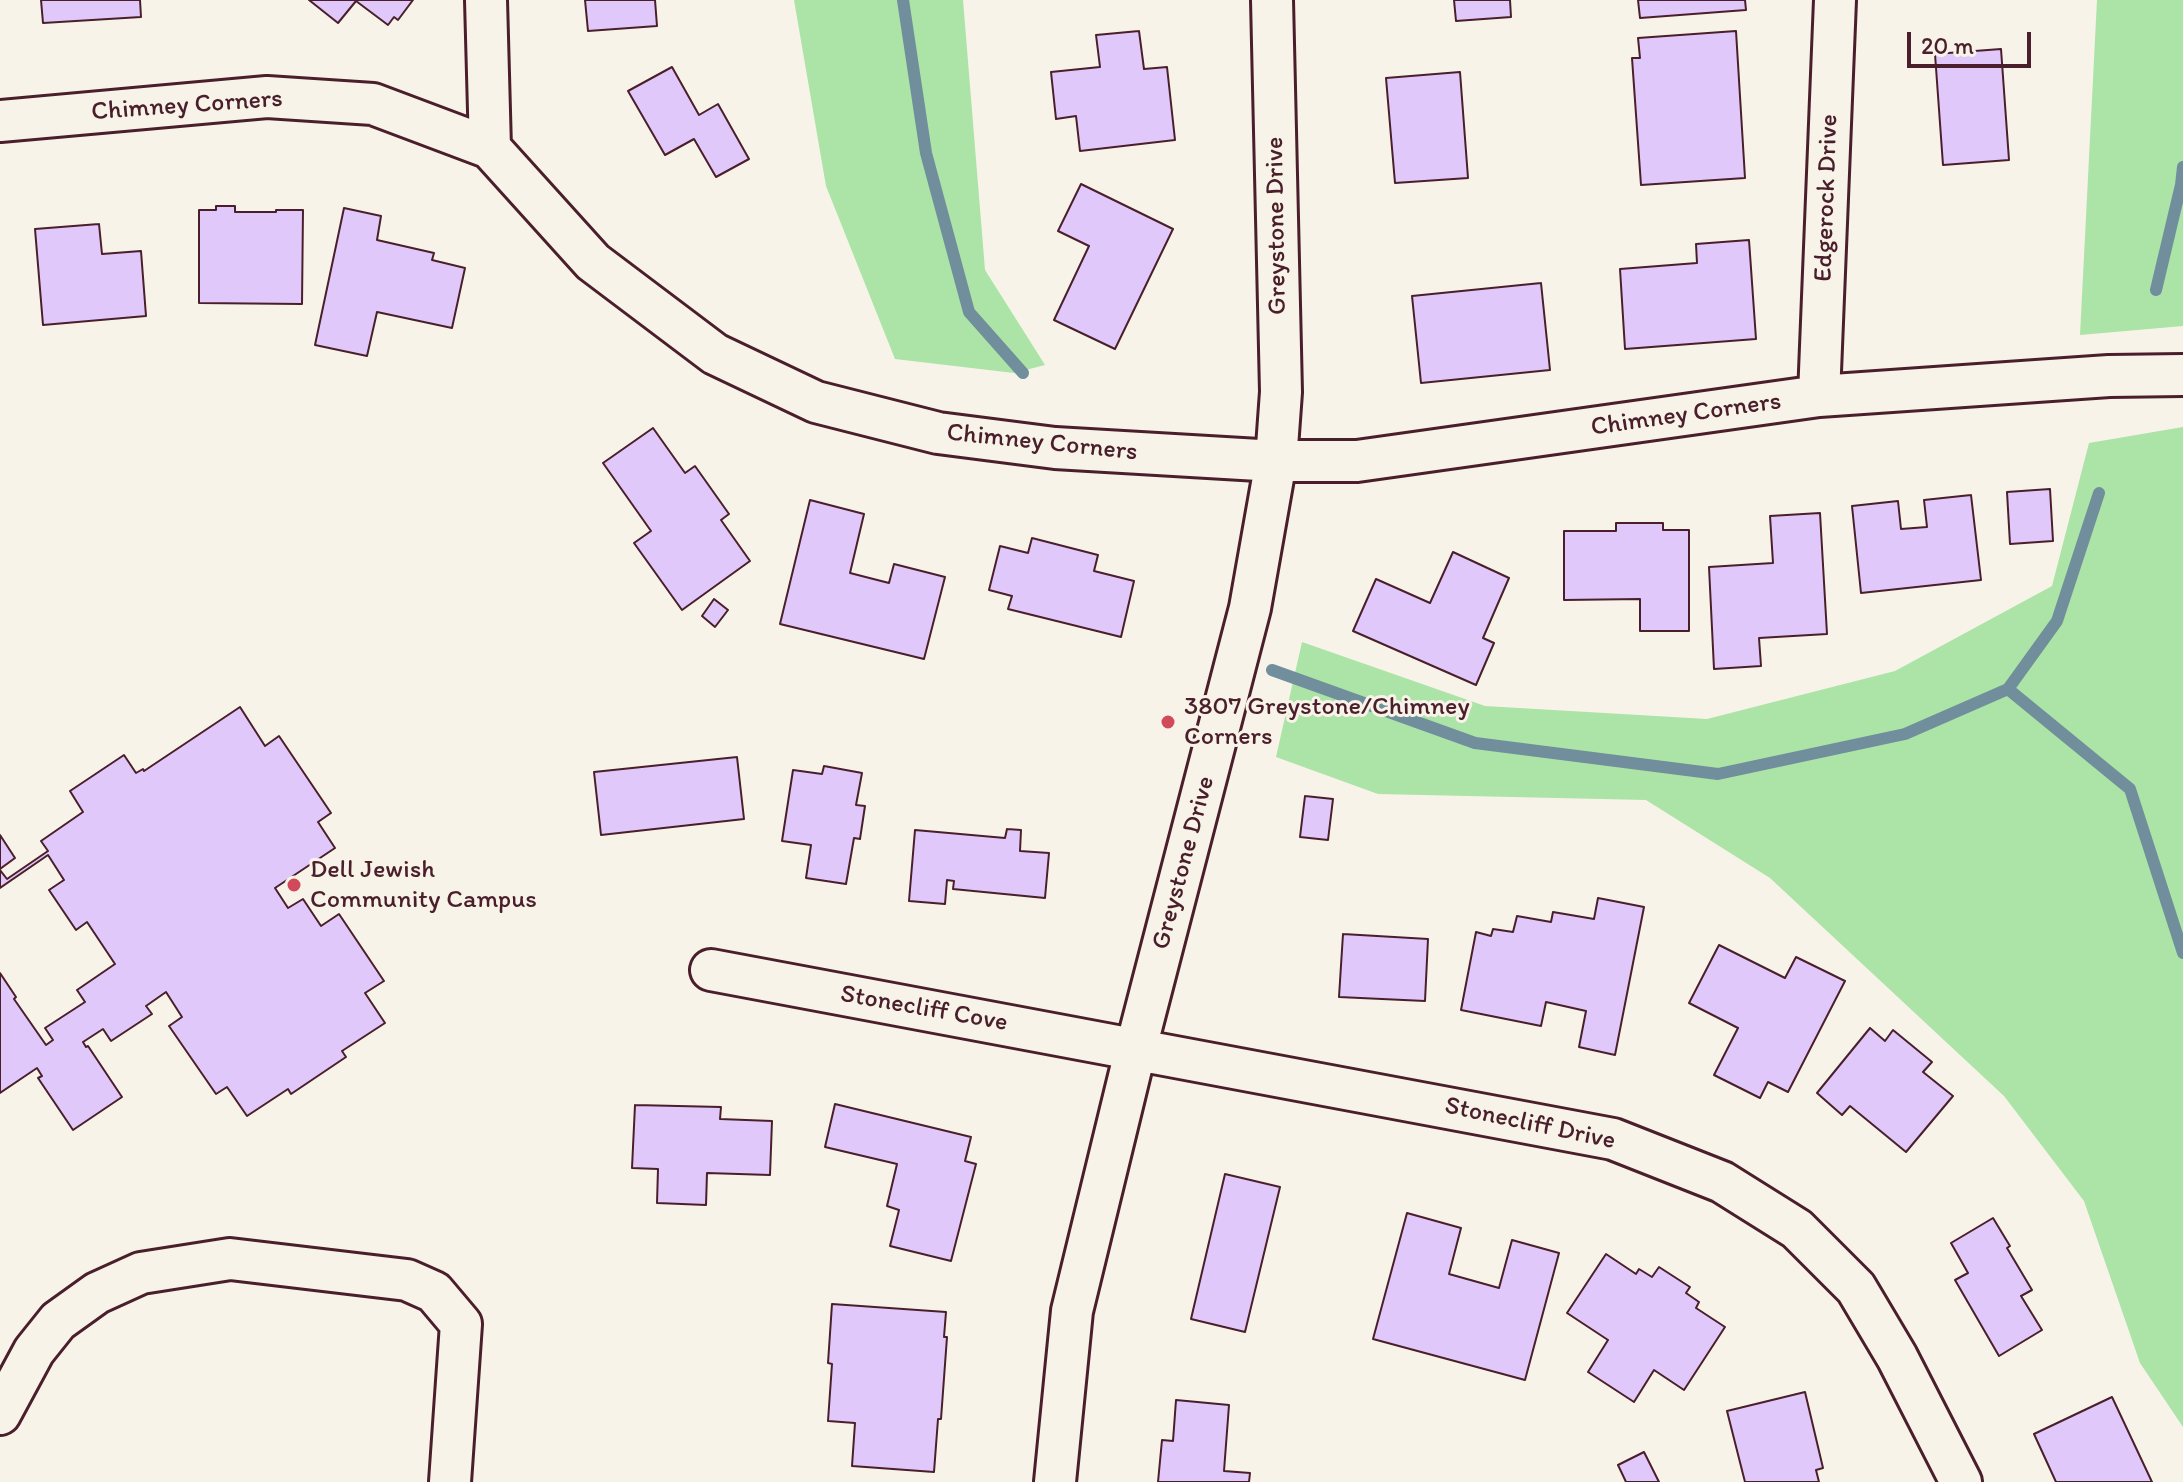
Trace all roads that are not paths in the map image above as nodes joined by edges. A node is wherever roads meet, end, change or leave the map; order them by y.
1 (486, 0) edge
2 (1272, 0) edge
3 (1835, 0) edge
4 (0, 121) edge
5 (490, 148) junction
6 (2183, 375) edge
7 (1819, 396) junction
8 (1276, 461) junction
9 (711, 970) dead end
10 (1136, 1048) junction
11 (0, 1414) edge
12 (450, 1482) edge
13 (1055, 1482) edge
14 (1961, 1482) edge

1 - 5 street
2 - 8 street, Greystone Drive
3 - 7 street, Edgerock Drive
4 - 5 street, Chimney Corners
5 - 8 street, Chimney Corners
6 - 7 street, Chimney Corners
7 - 8 street, Chimney Corners
8 - 10 street, Greystone Drive
9 - 10 street, Stonecliff Cove
10 - 13 street, Greystone Drive
10 - 14 street, Stonecliff Drive
11 - 12 street

